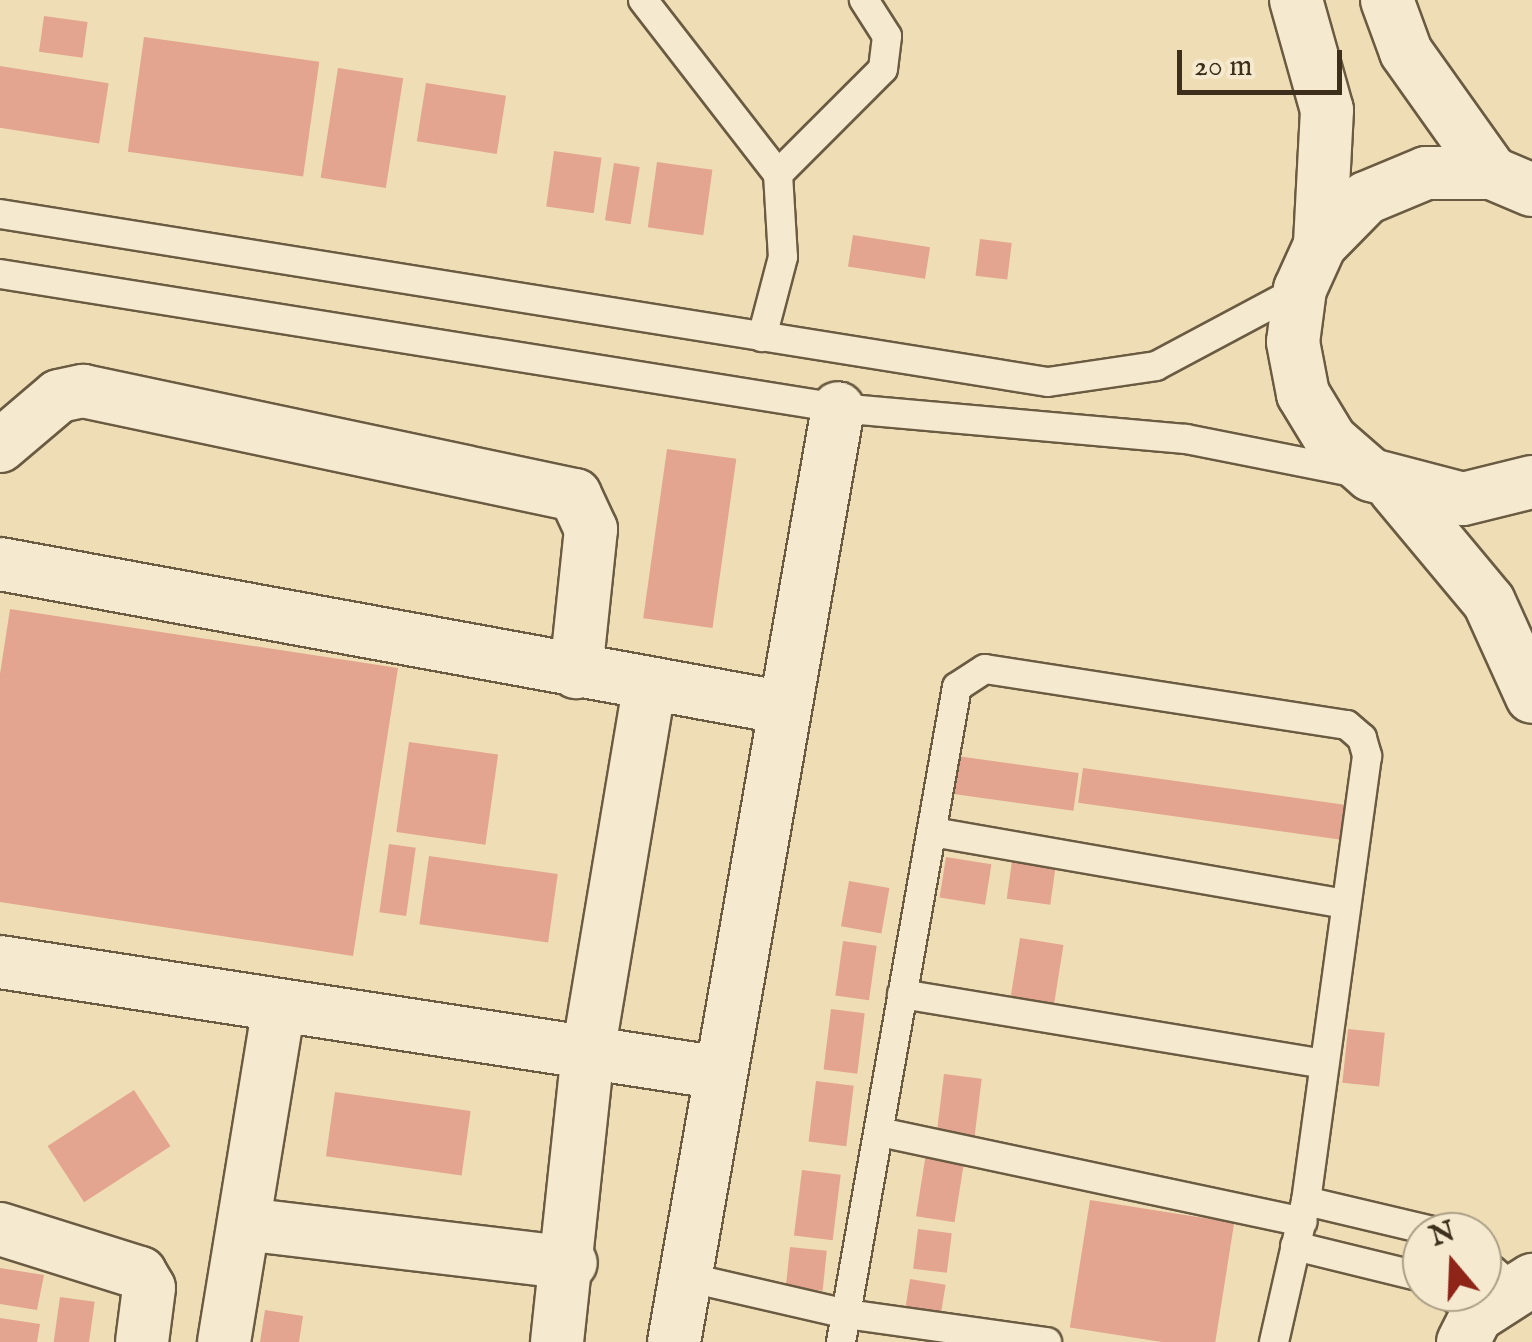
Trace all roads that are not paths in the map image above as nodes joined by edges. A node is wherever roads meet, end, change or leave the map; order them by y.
1 (643, 0) edge
2 (864, 0) edge
3 (1296, 0) edge
4 (1387, 0) edge
5 (778, 174) junction
6 (1512, 182) edge
7 (0, 214) edge
8 (1310, 267) junction
9 (0, 274) edge
10 (762, 337) junction
11 (838, 408) junction
12 (0, 446) edge
13 (1383, 482) junction
14 (1532, 482) edge
15 (0, 564) edge
16 (576, 672) junction
17 (649, 686) junction
18 (1532, 697) edge
19 (785, 708) junction
20 (933, 832) junction
21 (1346, 904) junction
22 (0, 962) edge
23 (902, 994) junction
24 (280, 1005) junction
25 (588, 1053) junction
26 (1324, 1064) junction
27 (721, 1074) junction
28 (880, 1132) junction
29 (1301, 1223) junction
30 (244, 1224) junction
31 (0, 1228) edge
32 (1402, 1230) edge
33 (571, 1264) junction
34 (1402, 1268) edge
35 (682, 1276) junction
36 (847, 1314) junction
37 (142, 1342) edge
38 (224, 1342) edge
39 (558, 1342) edge
40 (674, 1342) edge
41 (841, 1342) edge
42 (1047, 1342) edge
43 (1274, 1342) edge

1 - 5 lane
2 - 5 lane
3 - 8 street
4 - 6 street
5 - 10 lane
6 - 8 street
7 - 10 lane
8 - 10 lane
8 - 13 street
9 - 11 lane
11 - 13 lane
11 - 19 street
12 - 16 street
13 - 14 street
13 - 18 street
15 - 16 street
16 - 17 street
17 - 19 street
17 - 25 street
19 - 27 street
20 - 21 lane
20 - 21 lane
20 - 23 lane
21 - 26 lane
22 - 24 street
23 - 26 lane
23 - 28 lane
24 - 25 street
24 - 30 street
25 - 27 street
25 - 33 street
26 - 29 lane
27 - 35 street
28 - 29 lane
28 - 36 lane
29 - 32 lane
29 - 34 lane
29 - 43 lane
30 - 33 street
30 - 38 street
31 - 37 street
33 - 39 street
35 - 36 lane
35 - 40 street
36 - 41 lane
36 - 42 lane

